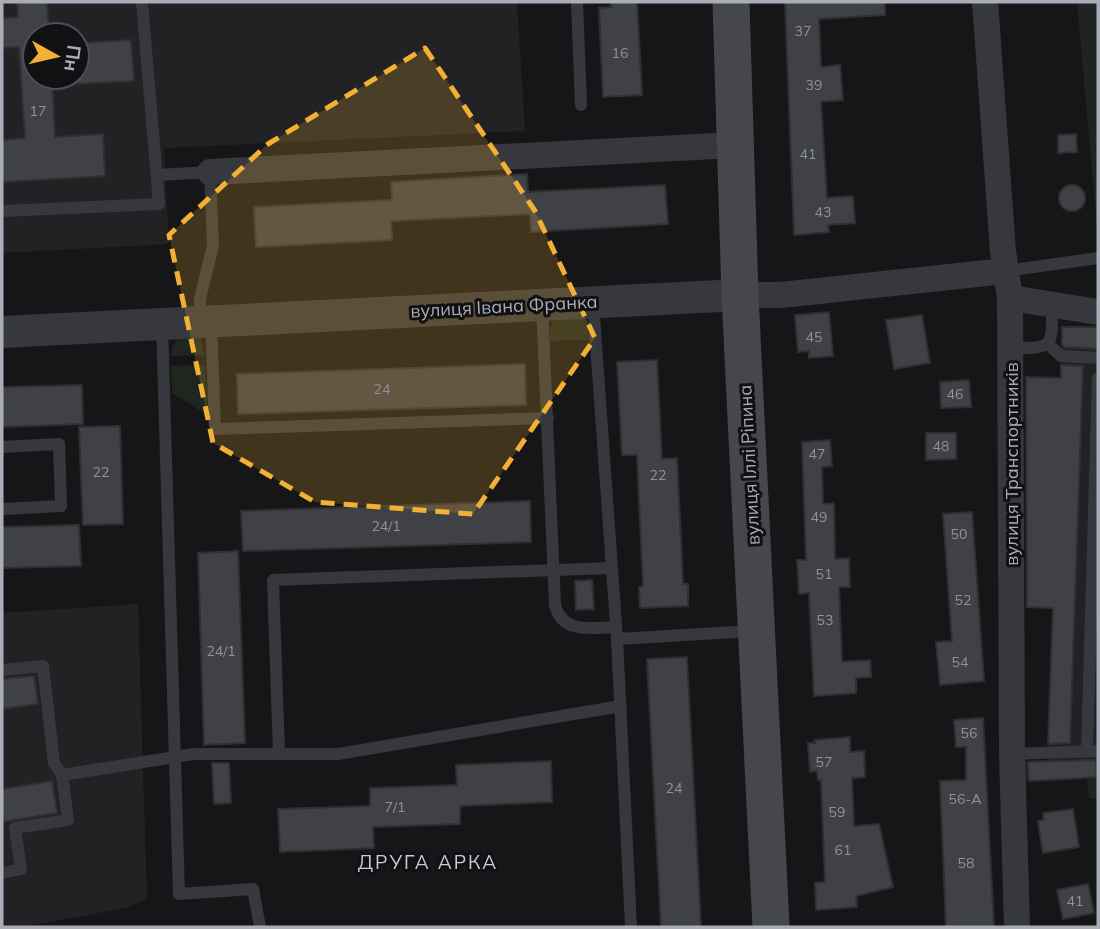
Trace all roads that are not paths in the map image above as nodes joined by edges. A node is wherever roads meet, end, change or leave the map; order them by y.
1 (142, 2) edge
2 (576, 2) edge
3 (731, 2) edge
4 (985, 2) edge
5 (581, 105) dead end
6 (735, 145) junction
7 (210, 172) junction
8 (158, 175) junction
9 (2, 211) edge
10 (1098, 258) edge
11 (1005, 271) junction
12 (740, 295) junction
13 (1010, 298) junction
14 (593, 302) junction
15 (1052, 302) junction
16 (541, 304) junction
17 (1098, 312) edge
18 (205, 322) junction
19 (162, 324) junction
20 (2, 332) edge
21 (1048, 344) junction
22 (1010, 348) junction
23 (1098, 358) edge
24 (1098, 378) edge
25 (548, 418) junction
26 (2, 447) edge
27 (2, 509) edge
28 (611, 568) junction
29 (555, 572) junction
30 (757, 631) junction
31 (616, 633) junction
32 (2, 670) edge
33 (621, 706) junction
34 (1093, 751) edge
35 (279, 754) junction
36 (1012, 754) junction
37 (177, 757) junction
38 (62, 775) junction
39 (2, 873) edge
40 (260, 927) edge
41 (631, 927) edge
42 (771, 927) edge
43 (1017, 927) edge

1 - 8 lane
2 - 5 lane
3 - 6 main road, вулиця Іллі Ріпина
4 - 11 street, вулиця Транспортників
6 - 7 street
6 - 12 main road, вулиця Іллі Ріпина
7 - 8 lane
7 - 18 lane
8 - 9 lane
10 - 11 lane
11 - 12 street, вулиця Івана Франка
11 - 13 street, вулиця Транспортників
12 - 14 street, вулиця Івана Франка
12 - 30 main road, вулиця Іллі Ріпина
13 - 15 street
13 - 22 street, вулиця Транспортників
14 - 16 street, вулиця Івана Франка
14 - 28 lane
15 - 17 street
15 - 21 lane
16 - 18 street, вулиця Івана Франка
16 - 25 lane
18 - 19 street, вулиця Івана Франка
18 - 25 lane
19 - 20 street, вулиця Івана Франка
19 - 37 lane
21 - 22 lane
21 - 23 lane
22 - 36 street, вулиця Транспортників
24 - 34 lane
25 - 29 lane
26 - 27 lane
28 - 29 lane
28 - 31 lane
29 - 31 lane
29 - 35 lane
30 - 31 lane
30 - 42 main road, вулиця Іллі Ріпина
31 - 33 lane
32 - 38 lane
33 - 35 lane
33 - 41 lane
34 - 36 lane
35 - 37 lane
36 - 43 street, вулиця Транспортників
37 - 38 lane
37 - 40 lane
38 - 39 lane

